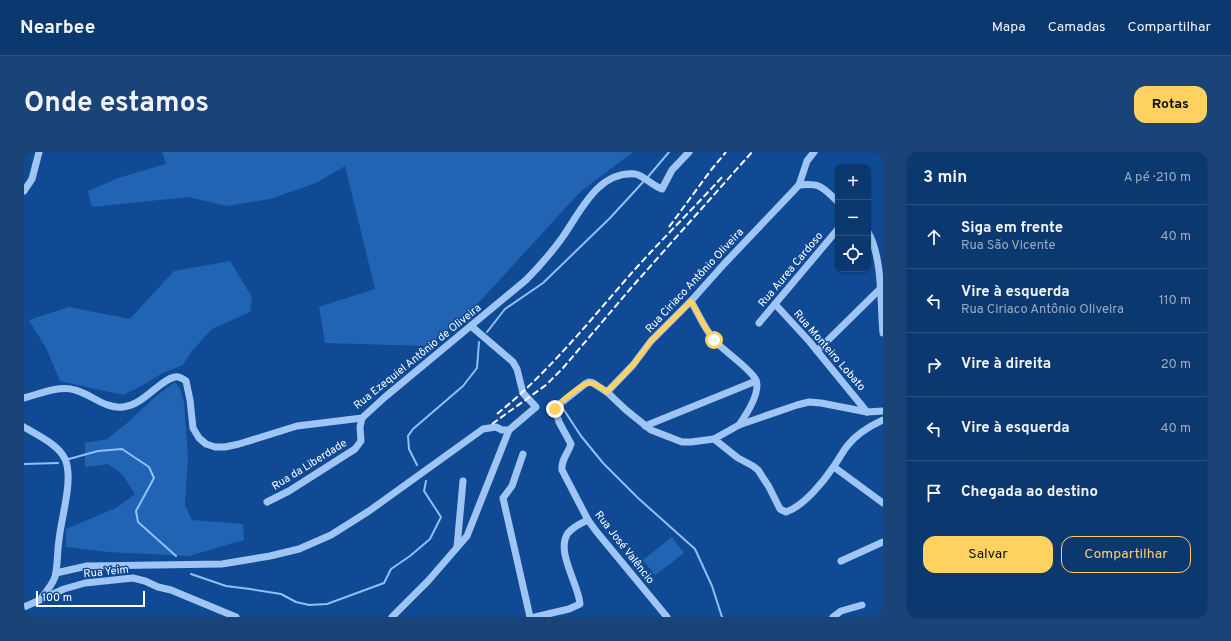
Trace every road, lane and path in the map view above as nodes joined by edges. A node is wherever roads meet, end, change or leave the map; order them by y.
1 (40, 152) edge
2 (689, 152) edge
3 (814, 152) edge
4 (799, 185) junction
5 (24, 191) edge
6 (836, 200) edge
7 (835, 233) edge
8 (870, 236) edge
9 (881, 288) junction
10 (691, 301) junction
11 (775, 304) junction
12 (759, 322) dead end
13 (471, 326) junction
14 (883, 333) edge
15 (817, 351) junction
16 (756, 381) junction
17 (607, 392) junction
18 (24, 398) edge
19 (883, 411) edge
20 (867, 412) junction
21 (362, 418) junction
22 (883, 420) edge
23 (739, 425) junction
24 (645, 426) junction
25 (24, 427) edge
26 (509, 430) junction
27 (714, 439) junction
28 (523, 454) dead end
29 (834, 467) junction
30 (463, 481) dead end
31 (267, 502) dead end
32 (883, 503) edge
33 (588, 520) junction
34 (883, 542) edge
35 (457, 548) junction
36 (841, 561) dead end
37 (56, 573) junction
38 (40, 599) junction
39 (862, 605) dead end
40 (24, 607) edge
41 (236, 617) edge
42 (392, 617) edge
43 (530, 617) edge
44 (535, 617) edge
45 (667, 617) edge
46 (833, 617) edge

1 - 5 street
2 - 13 street, Rua Ezequiel Antônio de Oliveira
3 - 4 street, Rua Ciriaco Antônio Oliveira
4 - 6 street
4 - 10 street, Rua Ciriaco Antônio Oliveira
7 - 11 street, Rua Aurea Cardoso
8 - 9 street
9 - 14 street
9 - 15 street
10 - 16 street
10 - 17 street, Rua Ciriaco Antônio Oliveira
11 - 12 street, Rua Aurea Cardoso
11 - 15 street, Rua Monteiro Lobato
13 - 21 street, Rua Ezequiel Antônio de Oliveira
13 - 26 street
15 - 20 street, Rua Monteiro Lobato
16 - 23 street
16 - 24 street
17 - 24 street
17 - 33 street, Rua José Valêncio
18 - 21 street, Rua Ezequiel Antônio de Oliveira
19 - 20 street
20 - 23 street
21 - 31 street, Rua da Liberdade
22 - 29 street
23 - 27 street
24 - 27 street
25 - 37 street
26 - 35 street
26 - 37 street
27 - 29 street
28 - 43 street
29 - 32 street
30 - 35 street
33 - 44 street
33 - 45 street, Rua José Valêncio
34 - 36 street
35 - 42 street
37 - 38 street
38 - 40 street, Rua Yeim
38 - 41 street, Rua Yeim
39 - 46 street

